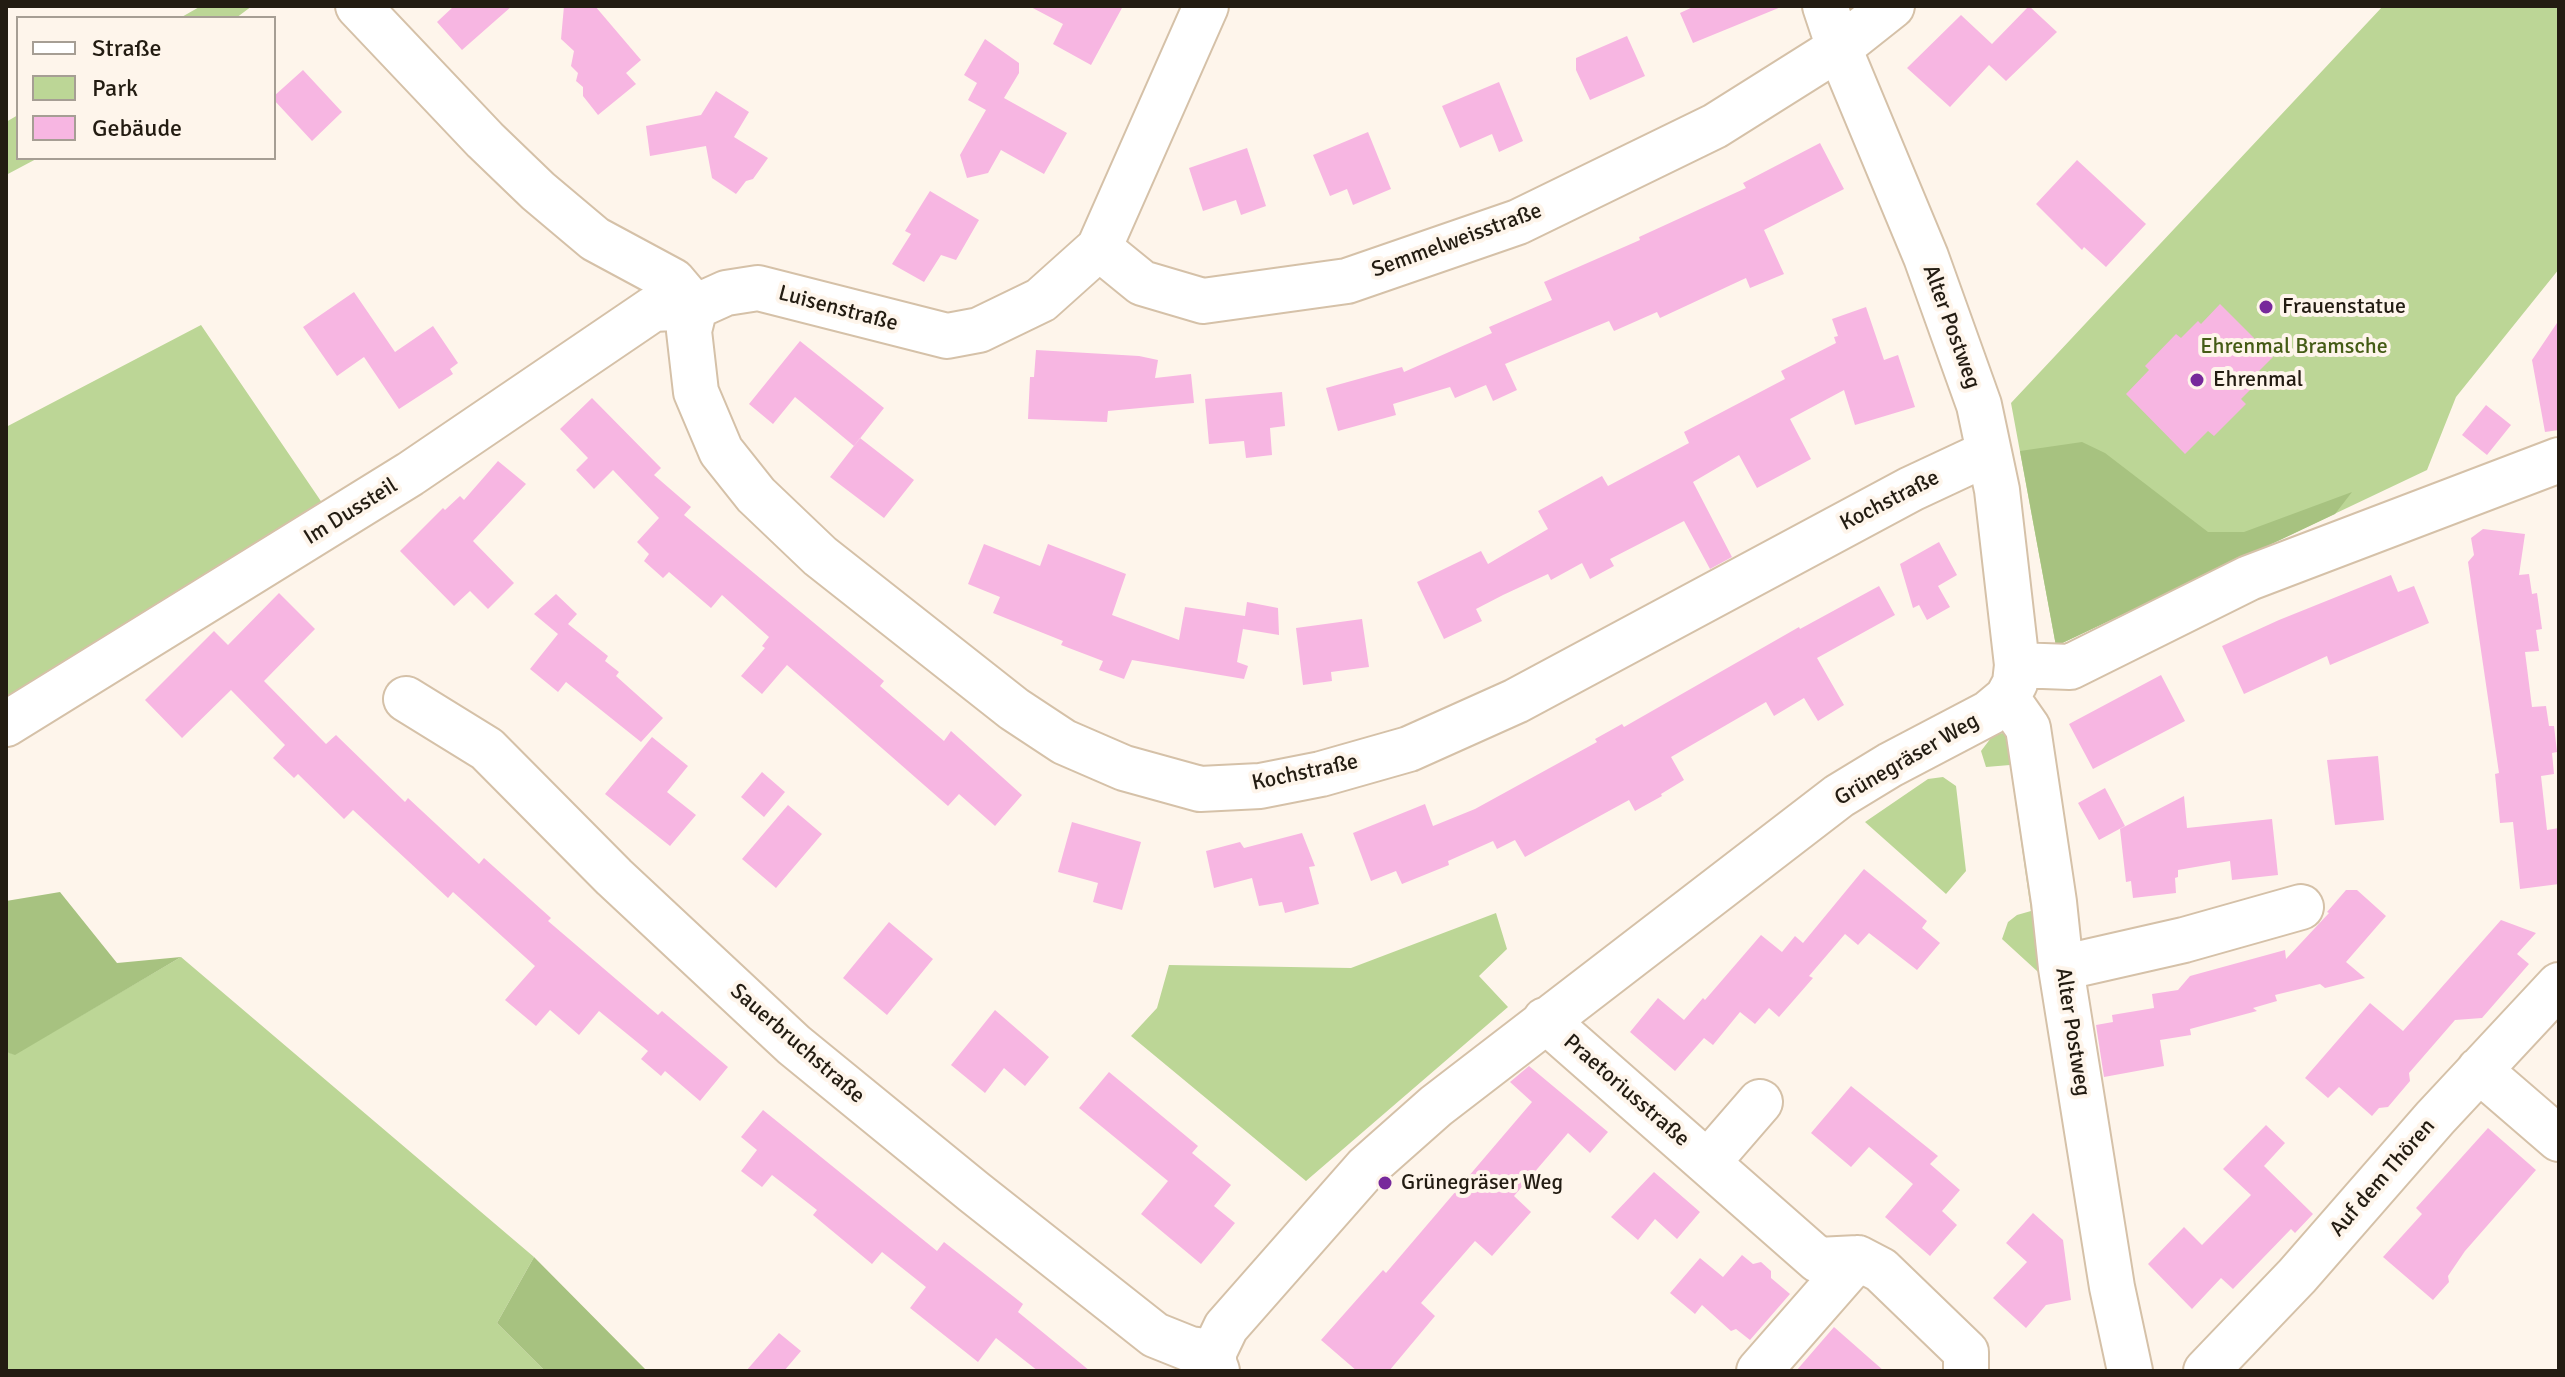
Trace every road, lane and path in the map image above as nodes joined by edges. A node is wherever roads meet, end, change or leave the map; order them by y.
1 (358, 6) edge
2 (1206, 6) edge
3 (1825, 6) edge
4 (1892, 6) edge
5 (1839, 48) junction
6 (1099, 248) junction
7 (695, 307) junction
8 (1988, 453) junction
9 (2558, 465) edge
10 (2012, 681) junction
11 (406, 699) dead end
12 (6, 724) edge
13 (2301, 907) dead end
14 (2061, 968) junction
15 (2559, 985) edge
16 (1545, 1020) junction
17 (2479, 1070) junction
18 (1760, 1102) dead end
19 (2559, 1139) edge
20 (1708, 1162) junction
21 (1858, 1258) junction
22 (1215, 1362) edge
23 (1759, 1371) edge
24 (1966, 1371) edge
25 (2130, 1371) edge
26 (2206, 1371) edge

1 - 7 street
2 - 6 street, Luisenstraße
3 - 5 street, Alter Postweg
4 - 5 street, Semmelweisstraße
5 - 6 street, Semmelweisstraße
5 - 8 street, Alter Postweg
6 - 7 street, Luisenstraße
7 - 8 street, Kochstraße
7 - 12 street, Im Dussteil
8 - 10 street, Alter Postweg
9 - 10 street
10 - 14 street, Alter Postweg
10 - 16 street, Grünegräser Weg
11 - 22 street, Sauerbruchstraße
13 - 14 street
14 - 25 street, Alter Postweg
15 - 17 street, Auf dem Thören
16 - 20 street, Praetoriusstraße
16 - 22 street, Grünegräser Weg
17 - 19 street
17 - 26 street, Auf dem Thören
18 - 20 street, Praetoriusstraße
20 - 21 street, Praetoriusstraße
21 - 23 street
21 - 24 street

